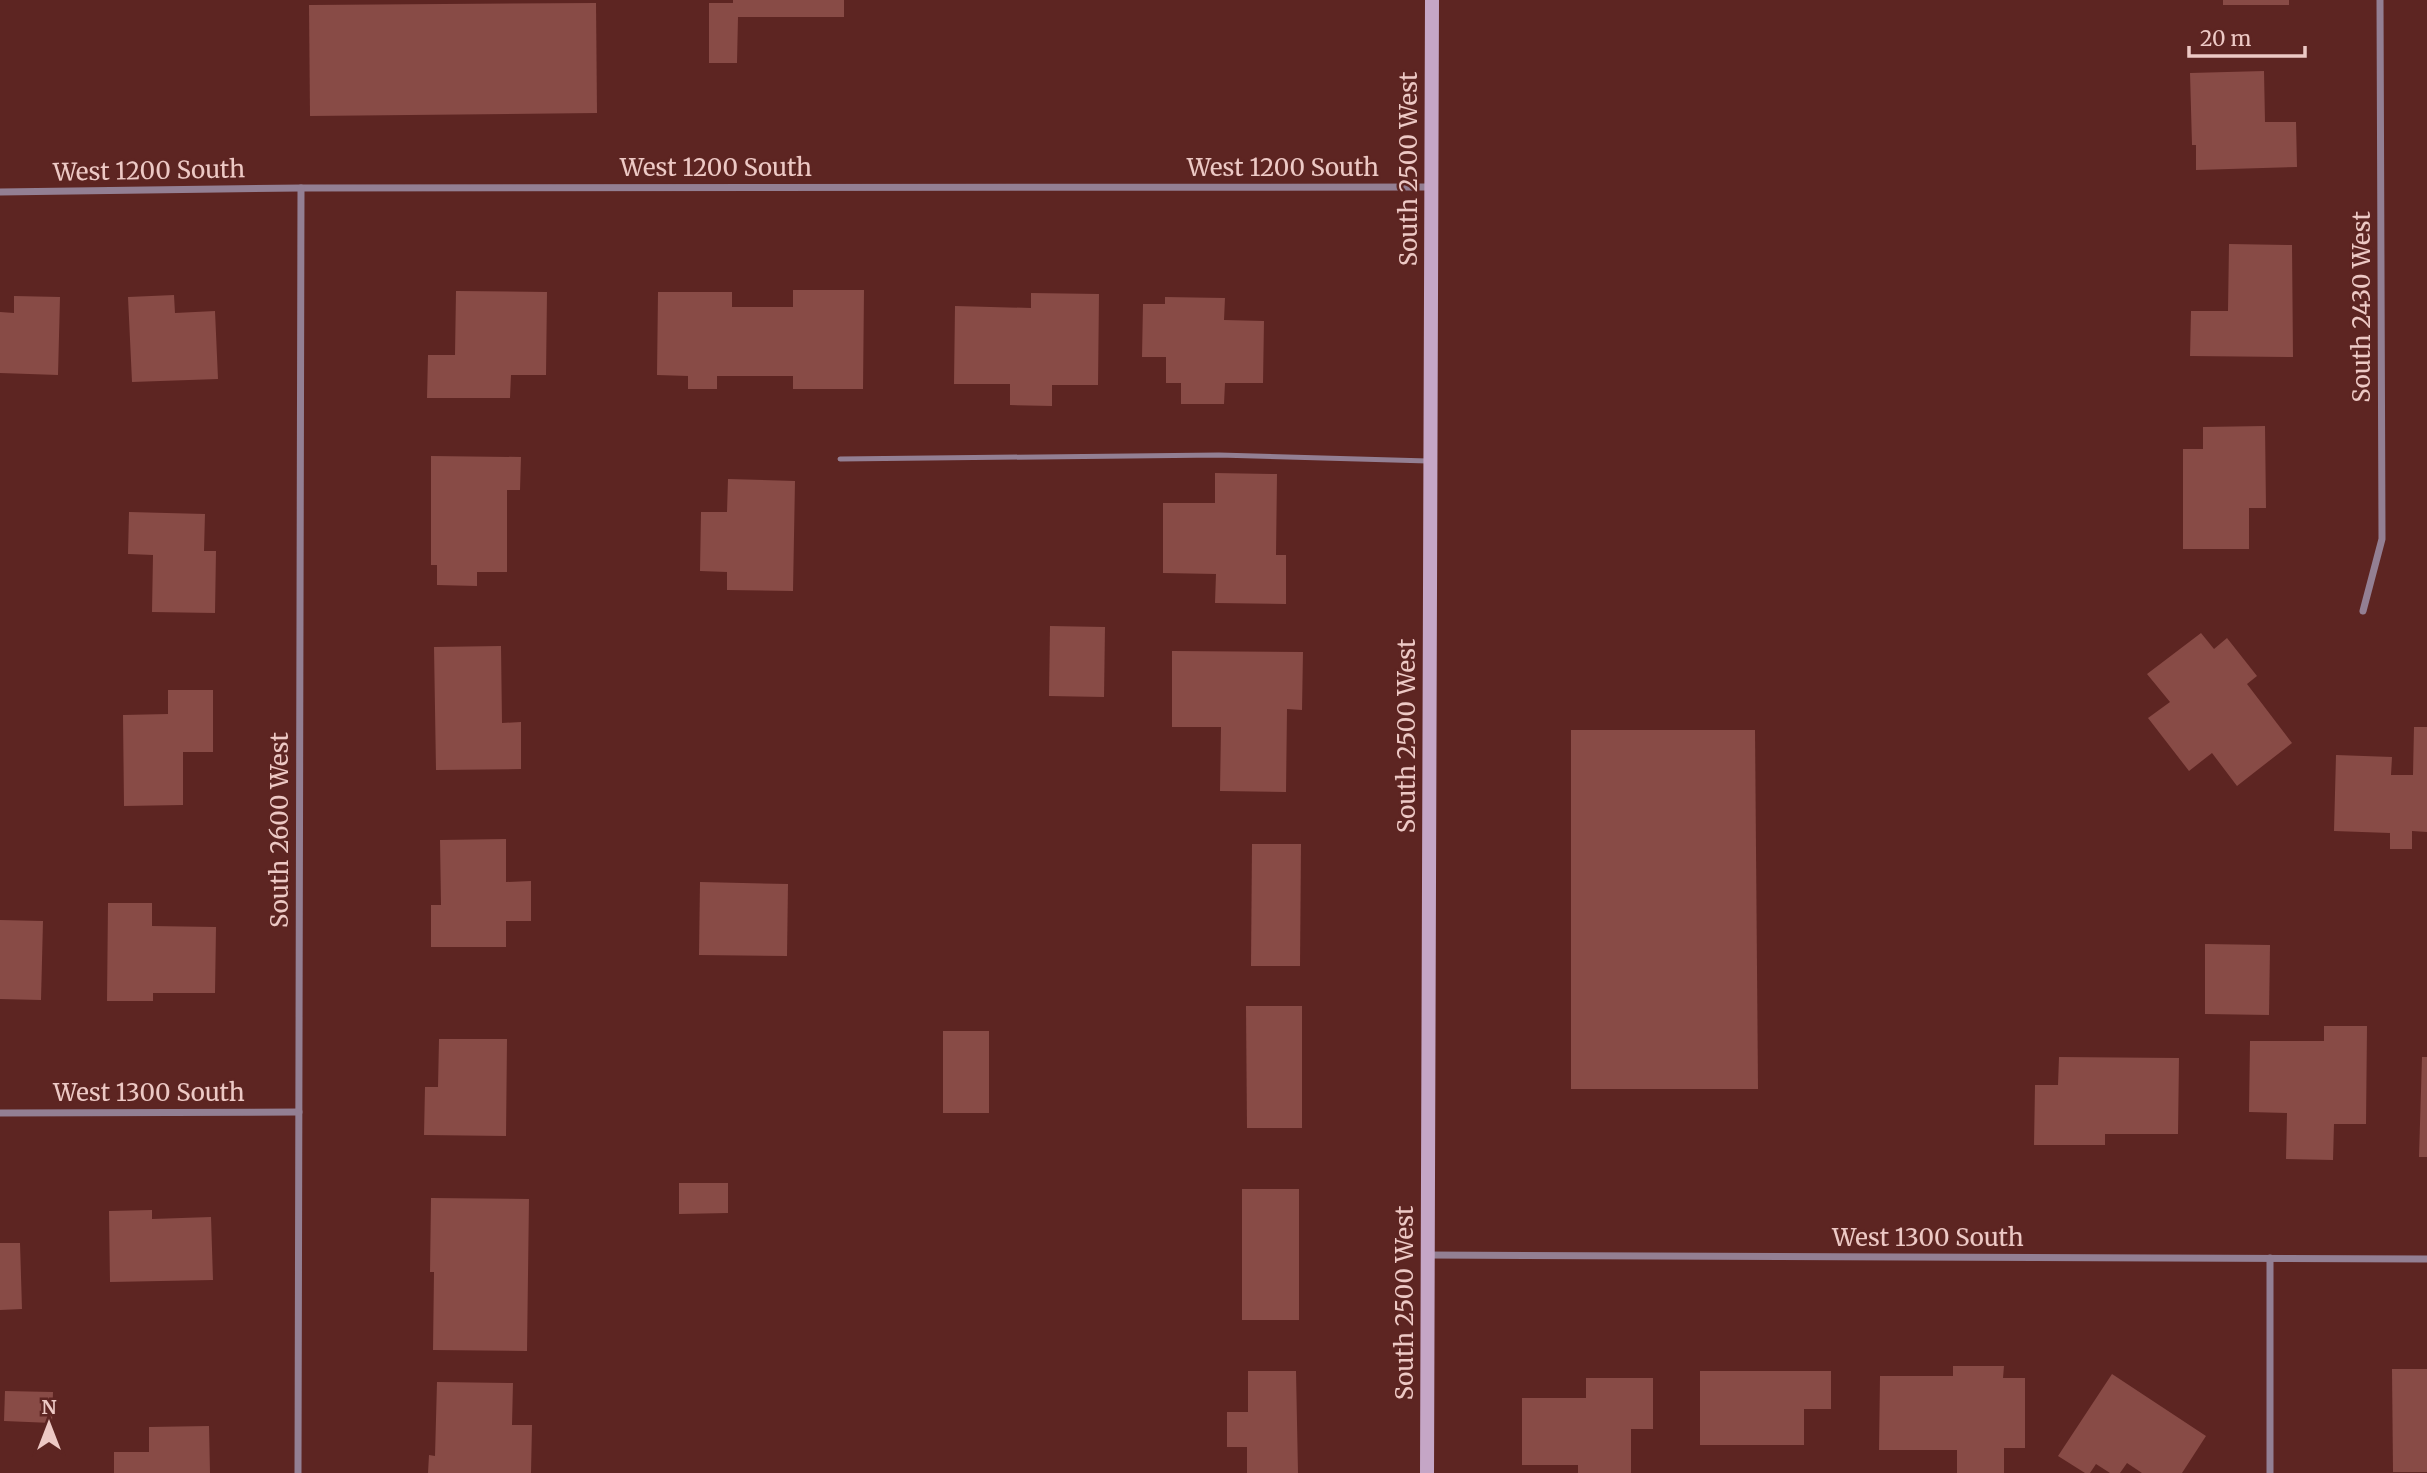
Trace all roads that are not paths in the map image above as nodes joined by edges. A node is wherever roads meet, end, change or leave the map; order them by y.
1 (1433, 0) edge
2 (2380, 0) edge
3 (1432, 187) junction
4 (300, 188) junction
5 (0, 192) edge
6 (840, 460) dead end
7 (1431, 461) junction
8 (2364, 611) dead end
9 (0, 1112) edge
10 (299, 1112) junction
11 (1428, 1255) junction
12 (2270, 1258) junction
13 (2427, 1259) edge
14 (298, 1473) edge
15 (1427, 1473) edge
16 (2270, 1473) edge

1 - 3 street, South 2500 West
2 - 8 street, South 2430 West
3 - 4 street, West 1200 South
3 - 7 street, South 2500 West
4 - 5 street, West 1200 South
4 - 10 street, South 2600 West
6 - 7 lane
7 - 11 street, South 2500 West
9 - 10 street, West 1300 South
10 - 14 street, South 2600 West
11 - 12 street, West 1300 South
11 - 15 street, South 2500 West
12 - 13 street, West 1300 South
12 - 16 street

